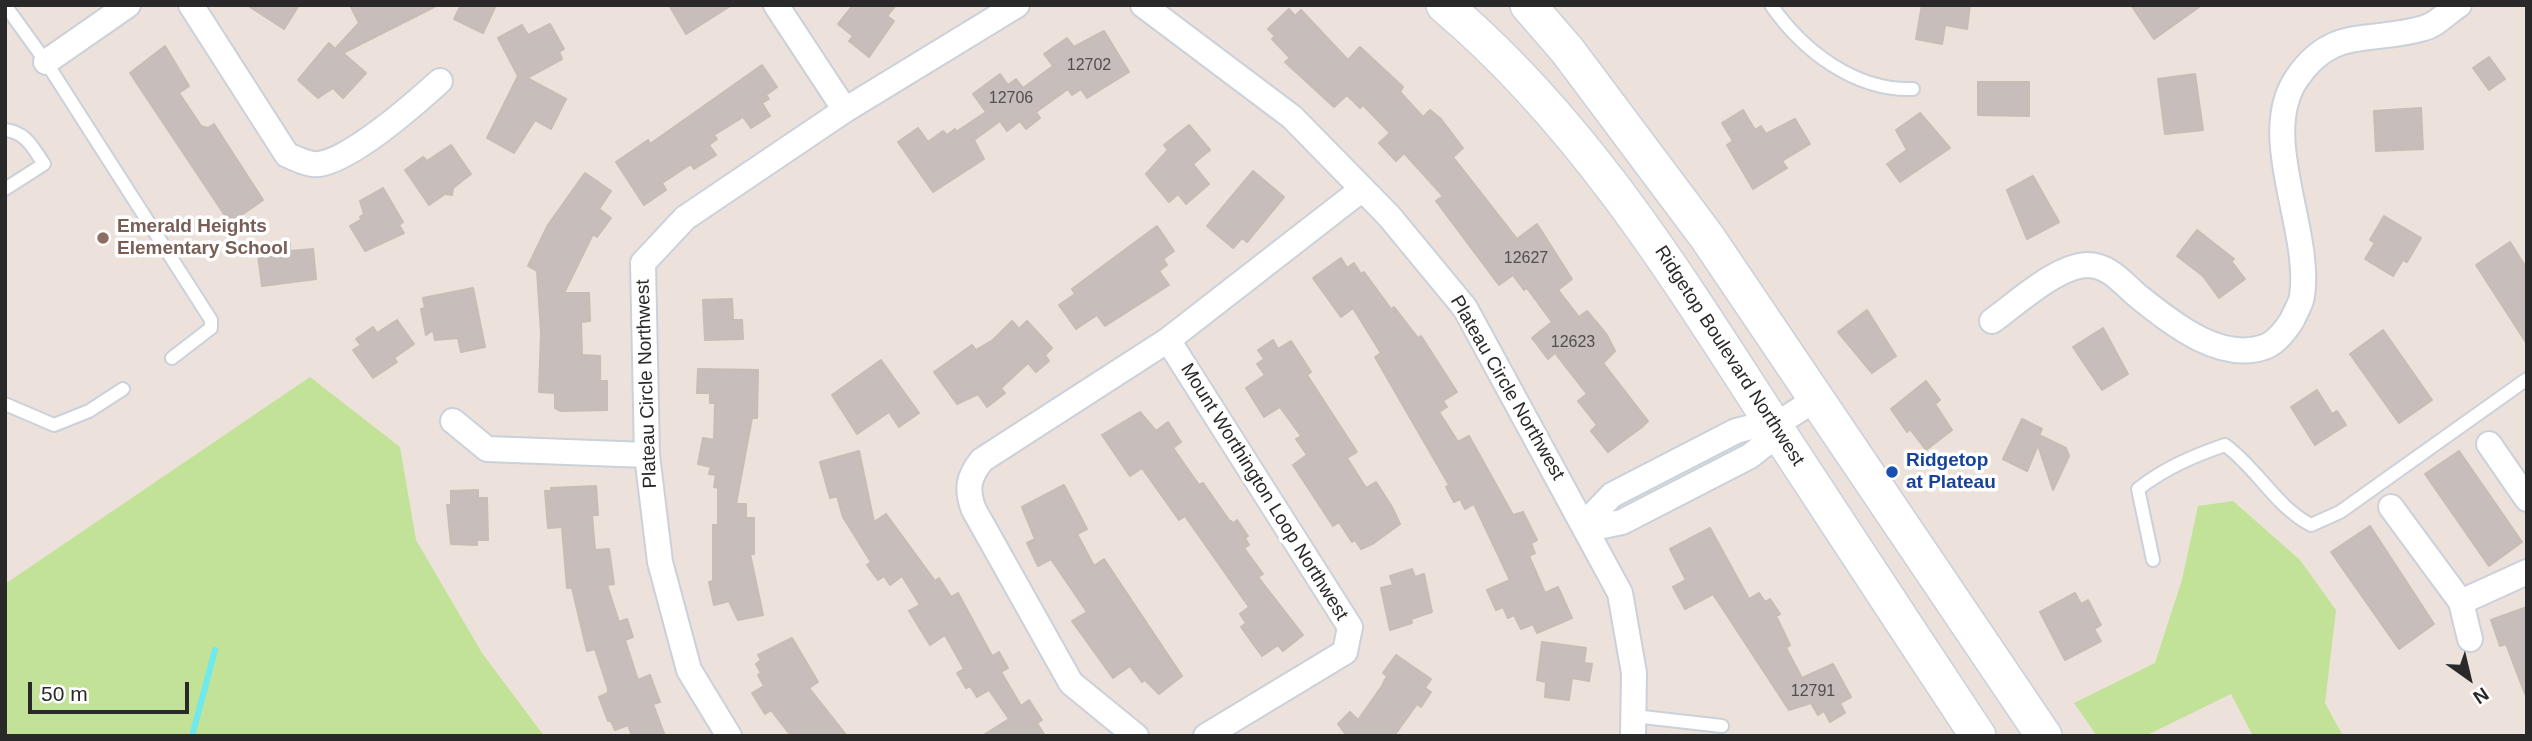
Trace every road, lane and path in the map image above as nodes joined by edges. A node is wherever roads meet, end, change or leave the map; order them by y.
1 (5, 5) edge
2 (128, 5) edge
3 (191, 5) edge
4 (776, 5) edge
5 (1017, 5) edge
6 (1143, 5) edge
7 (1444, 5) edge
8 (1528, 5) edge
9 (1771, 5) edge
10 (2459, 5) edge
11 (46, 62) junction
12 (440, 81) dead end
13 (1913, 89) dead end
14 (845, 110) junction
15 (5, 130) edge
16 (5, 189) edge
17 (1361, 190) junction
18 (1993, 321) dead end
19 (1168, 340) junction
20 (172, 358) dead end
21 (2527, 379) edge
22 (122, 389) dead end
23 (1816, 399) junction
24 (5, 404) edge
25 (453, 421) dead end
26 (1774, 426) junction
27 (2489, 444) dead end
28 (647, 455) junction
29 (2527, 499) edge
30 (2391, 507) dead end
31 (1584, 524) junction
32 (2153, 560) dead end
33 (2527, 572) edge
34 (2461, 602) junction
35 (2470, 639) dead end
36 (1633, 726) edge
37 (1722, 726) dead end
38 (729, 736) edge
39 (1136, 736) edge
40 (1206, 736) edge
41 (1978, 736) edge
42 (2044, 736) edge

1 - 11 lane
2 - 11 street
3 - 12 street
4 - 14 street
5 - 14 street, Plateau Circle Northwest
6 - 17 street, Plateau Circle Northwest
7 - 26 main road, Ridgetop Boulevard Northwest
8 - 23 main road
9 - 13 lane
10 - 18 street
11 - 20 lane
14 - 28 street, Plateau Circle Northwest
15 - 16 lane
17 - 19 street
17 - 31 street, Plateau Circle Northwest
19 - 39 street
19 - 40 street, Mount Worthington Loop Northwest
21 - 32 lane
22 - 24 lane
23 - 26 street
23 - 42 main road
25 - 28 street
26 - 31 street
26 - 41 main road, Ridgetop Boulevard Northwest
27 - 29 street
28 - 38 street, Plateau Circle Northwest
30 - 34 street
31 - 36 street, Plateau Circle Northwest
33 - 34 street
34 - 35 street
36 - 37 lane

